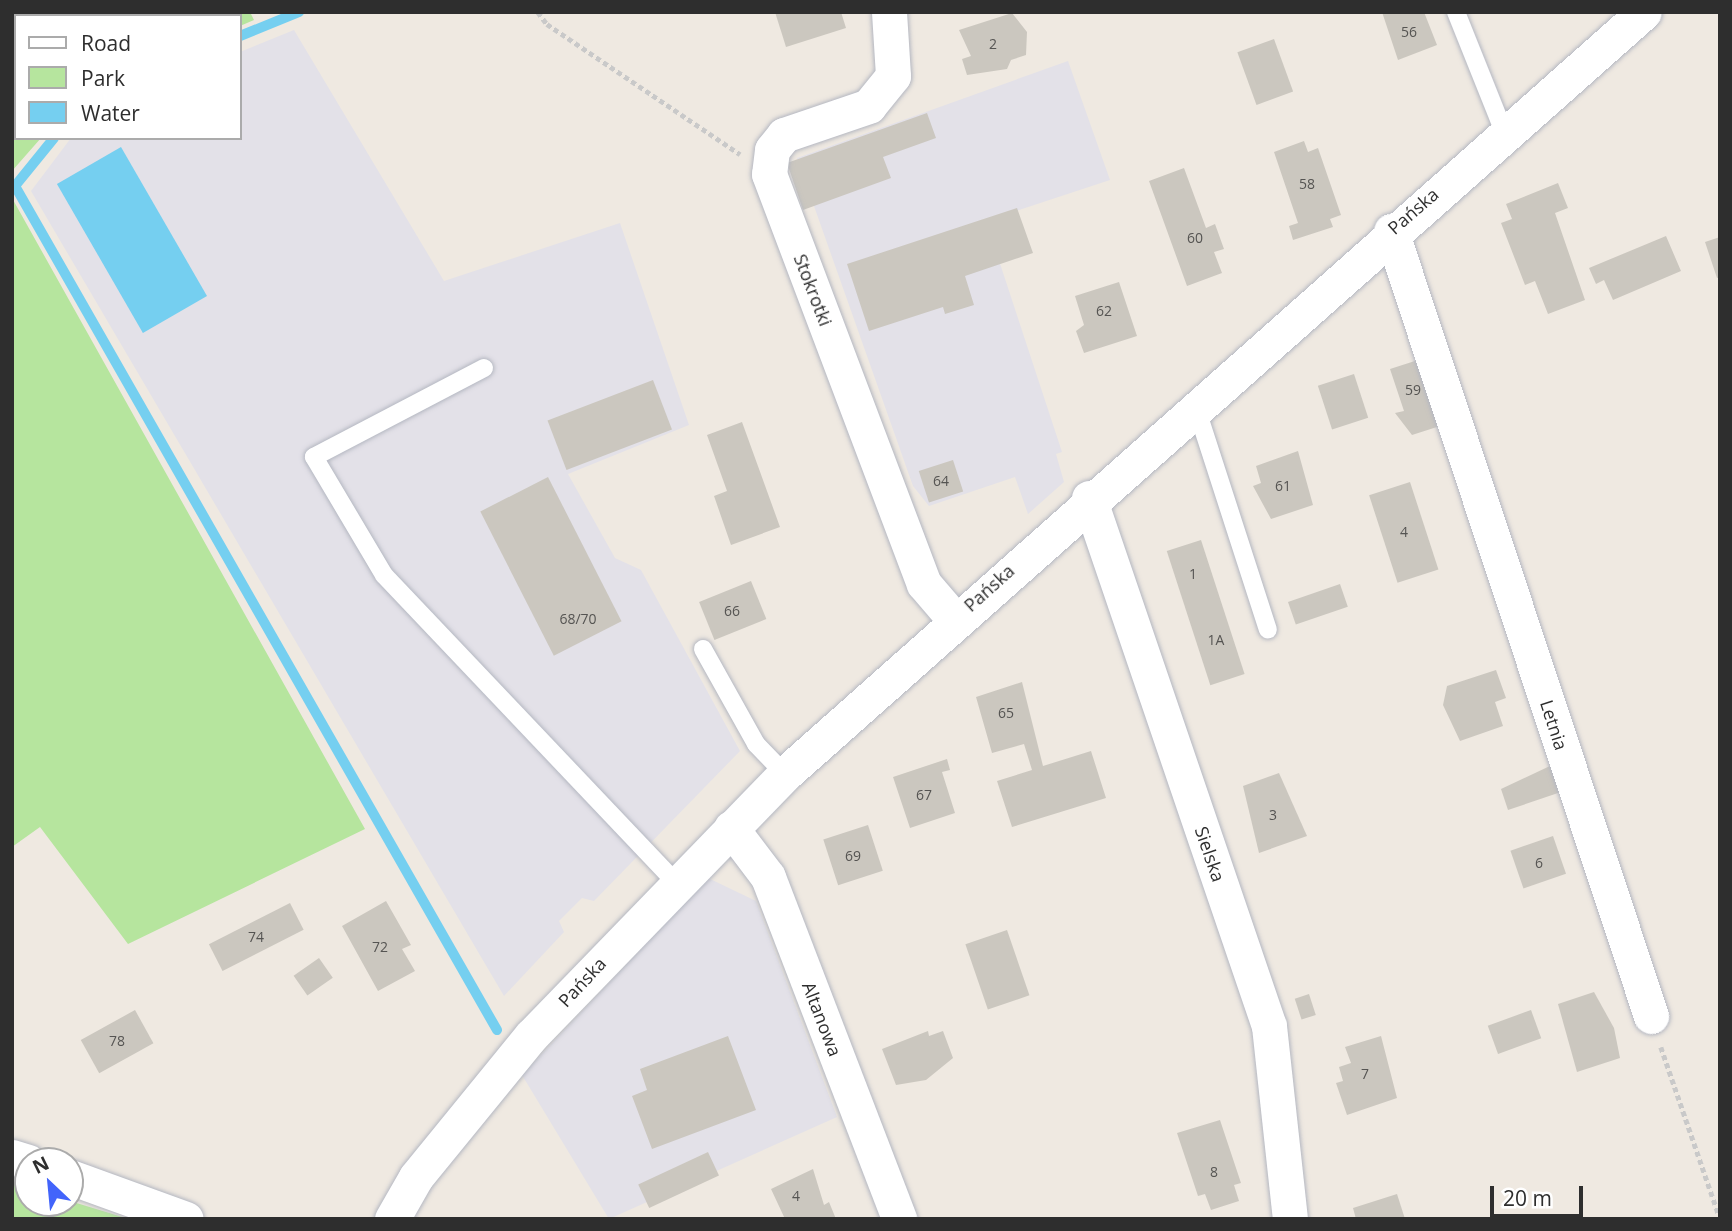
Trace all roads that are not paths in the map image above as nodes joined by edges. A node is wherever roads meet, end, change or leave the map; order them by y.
1 (889, 12) edge
2 (1456, 12) edge
3 (1644, 12) edge
4 (1504, 132) junction
5 (1391, 231) junction
6 (484, 368) dead end
7 (1195, 404) junction
8 (1089, 498) junction
9 (954, 619) junction
10 (1268, 630) dead end
11 (703, 649) dead end
12 (785, 774) junction
13 (731, 828) junction
14 (676, 883) junction
15 (1651, 1016) road end
16 (84, 1182) edge
17 (187, 1219) edge
18 (392, 1219) edge
19 (899, 1219) edge
20 (1290, 1219) edge

1 - 9 street, Stokrotki
2 - 4 lane
3 - 4 street, Pańska
4 - 5 street, Pańska
5 - 7 street, Pańska
5 - 15 street, Letnia
6 - 14 lane
7 - 8 street, Pańska
7 - 10 lane
8 - 9 street, Pańska
8 - 20 street, Sielska
9 - 12 street, Pańska
11 - 12 lane
12 - 13 street, Pańska
13 - 14 street, Pańska
13 - 19 street, Altanowa
14 - 18 street, Pańska
16 - 17 street

